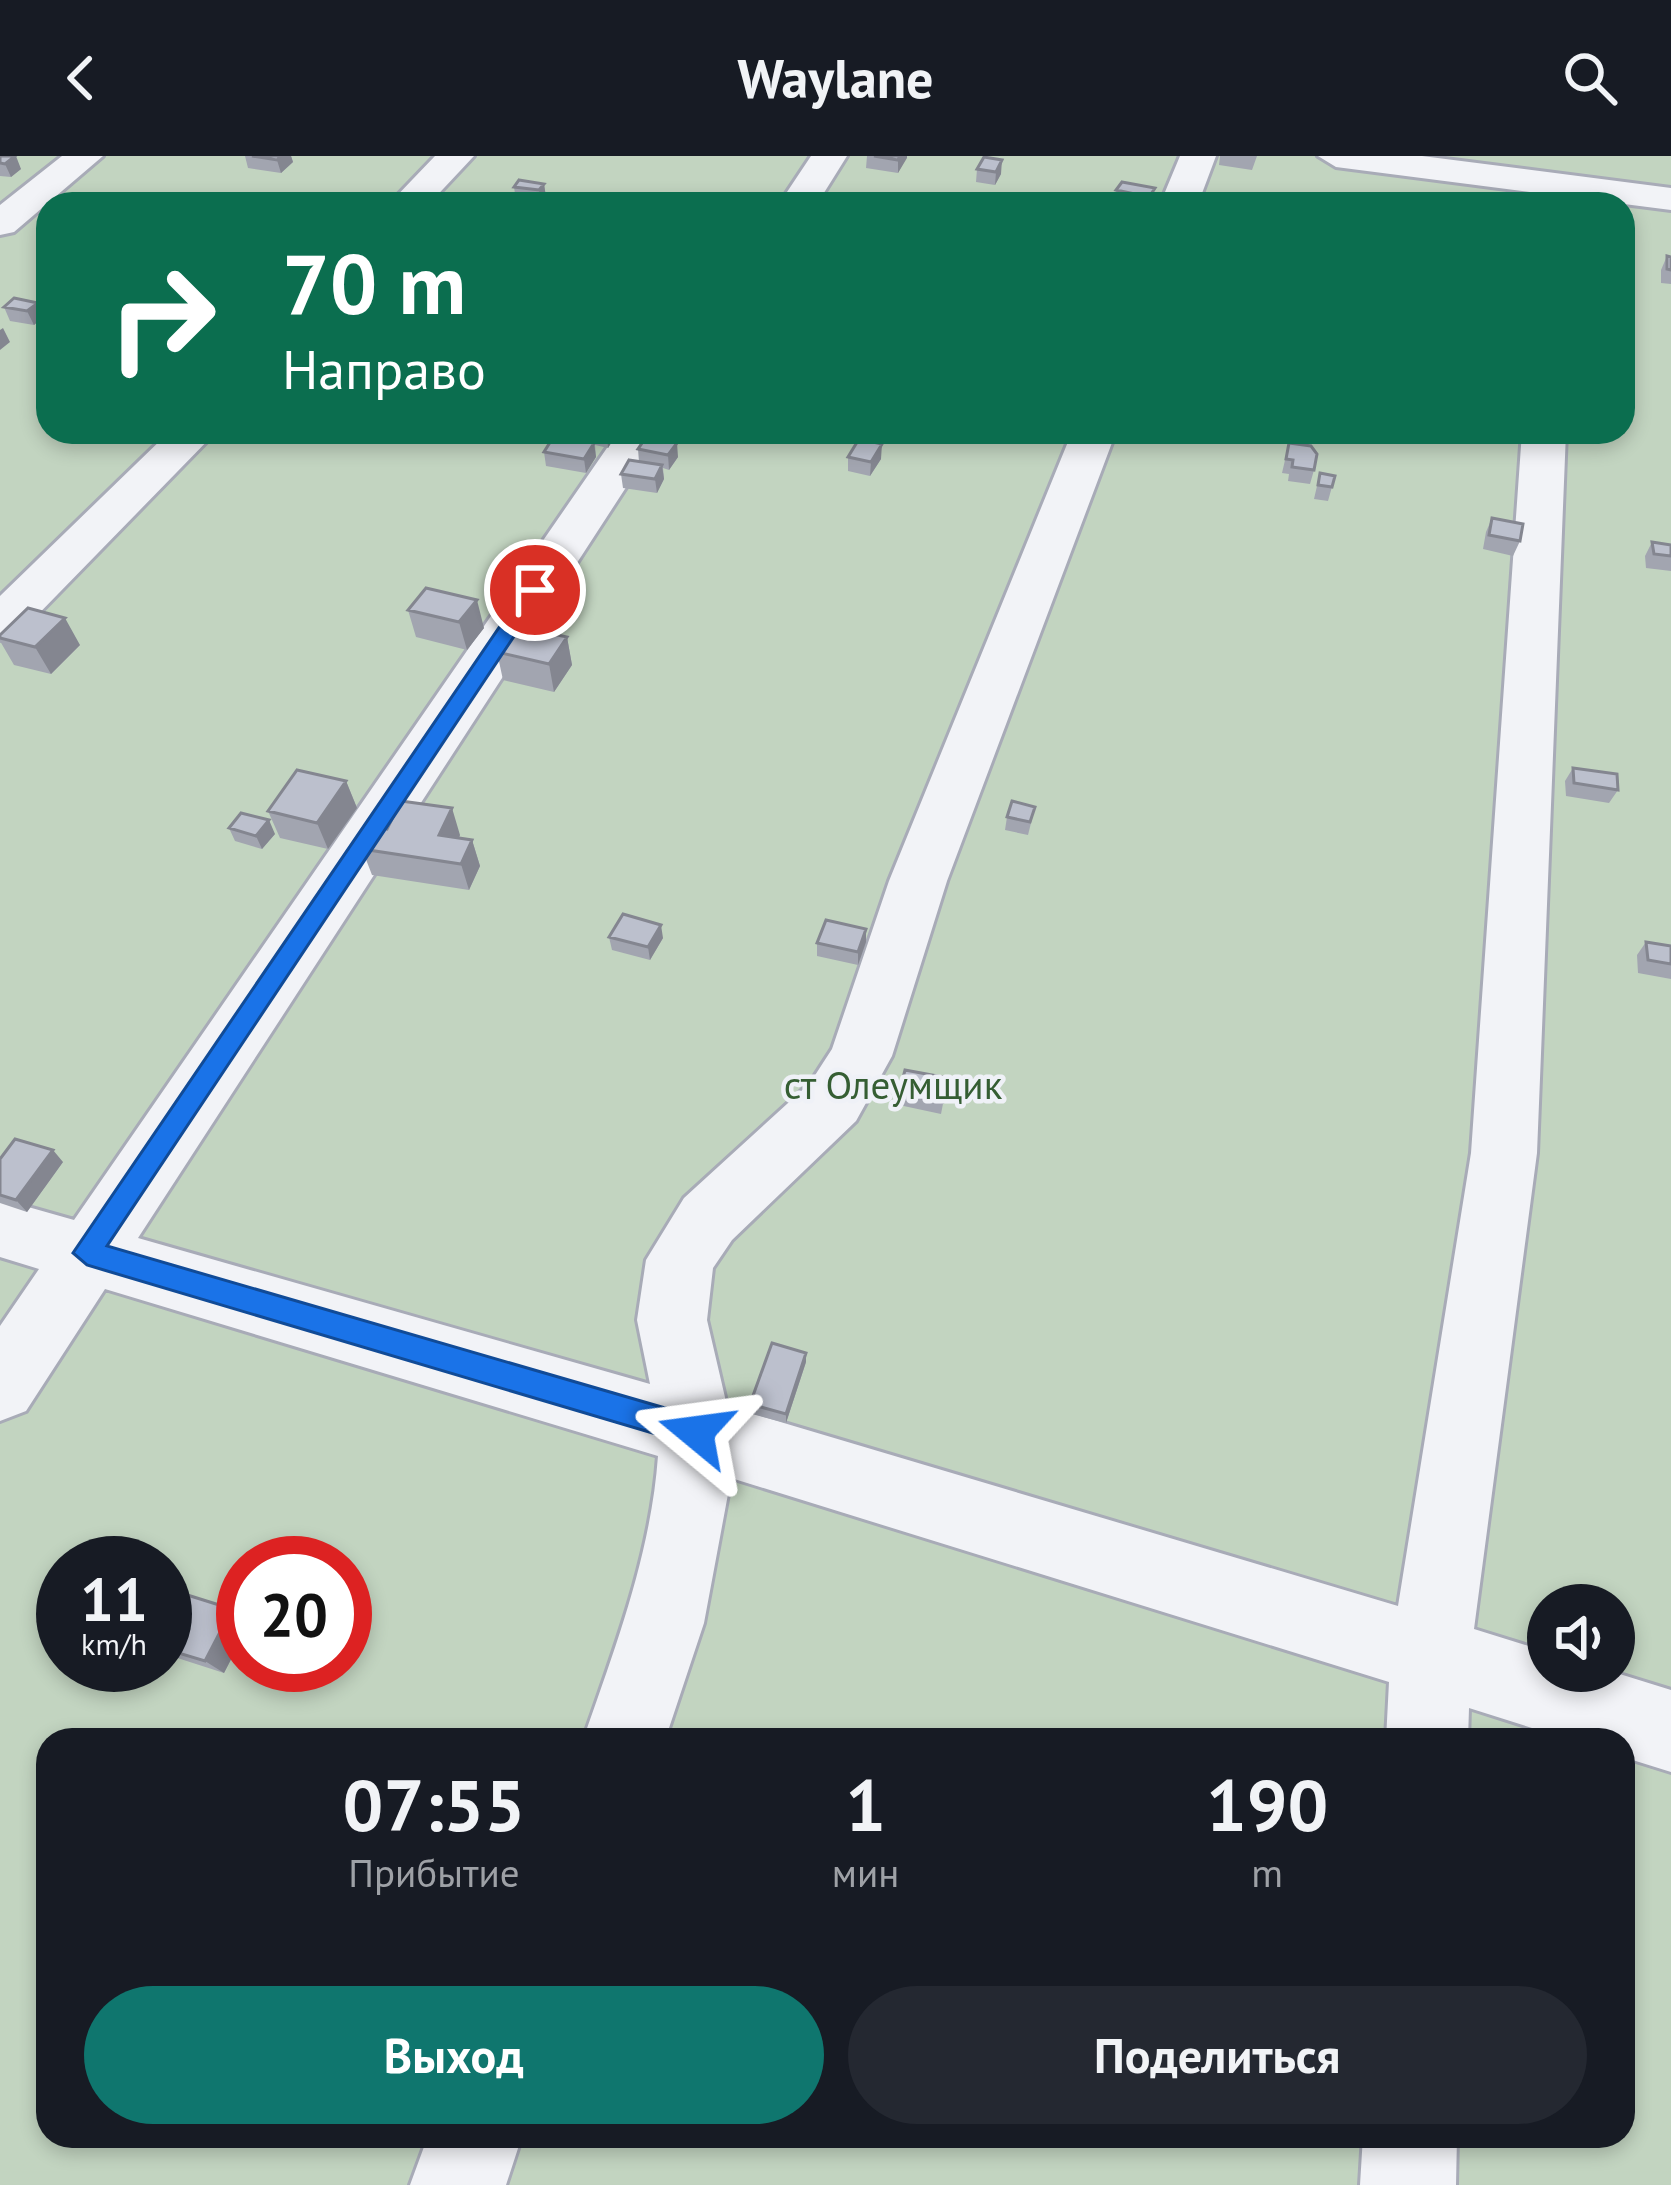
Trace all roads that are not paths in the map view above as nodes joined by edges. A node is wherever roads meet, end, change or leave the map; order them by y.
1 (85, 156) edge
2 (456, 156) edge
3 (829, 156) edge
4 (1198, 156) edge
5 (1336, 156) edge
6 (1561, 182) edge
7 (40, 192) edge
8 (420, 192) edge
9 (806, 192) edge
10 (1184, 192) edge
11 (1626, 192) edge
12 (1635, 193) edge
13 (36, 195) edge
14 (1671, 199) edge
15 (0, 224) edge
16 (182, 444) edge
17 (632, 444) edge
18 (1089, 444) edge
19 (1543, 444) edge
20 (0, 624) edge
21 (0, 1228) edge
22 (87, 1253) junction
23 (0, 1387) edge
24 (696, 1432) junction
25 (1430, 1655) junction
26 (628, 1728) edge
27 (1427, 1728) edge
28 (1671, 1731) edge
29 (471, 2148) edge
30 (1410, 2148) edge
31 (458, 2185) edge
32 (1408, 2185) edge

1 - 7 lane
2 - 8 lane
3 - 9 lane
4 - 10 lane
5 - 6 lane
6 - 11 lane
12 - 14 lane
13 - 15 lane
16 - 20 lane
17 - 22 lane
18 - 24 lane
19 - 25 lane
21 - 22 lane
22 - 23 lane
22 - 24 lane
24 - 25 lane
24 - 26 lane
25 - 27 lane
25 - 28 lane
29 - 31 lane
30 - 32 lane

